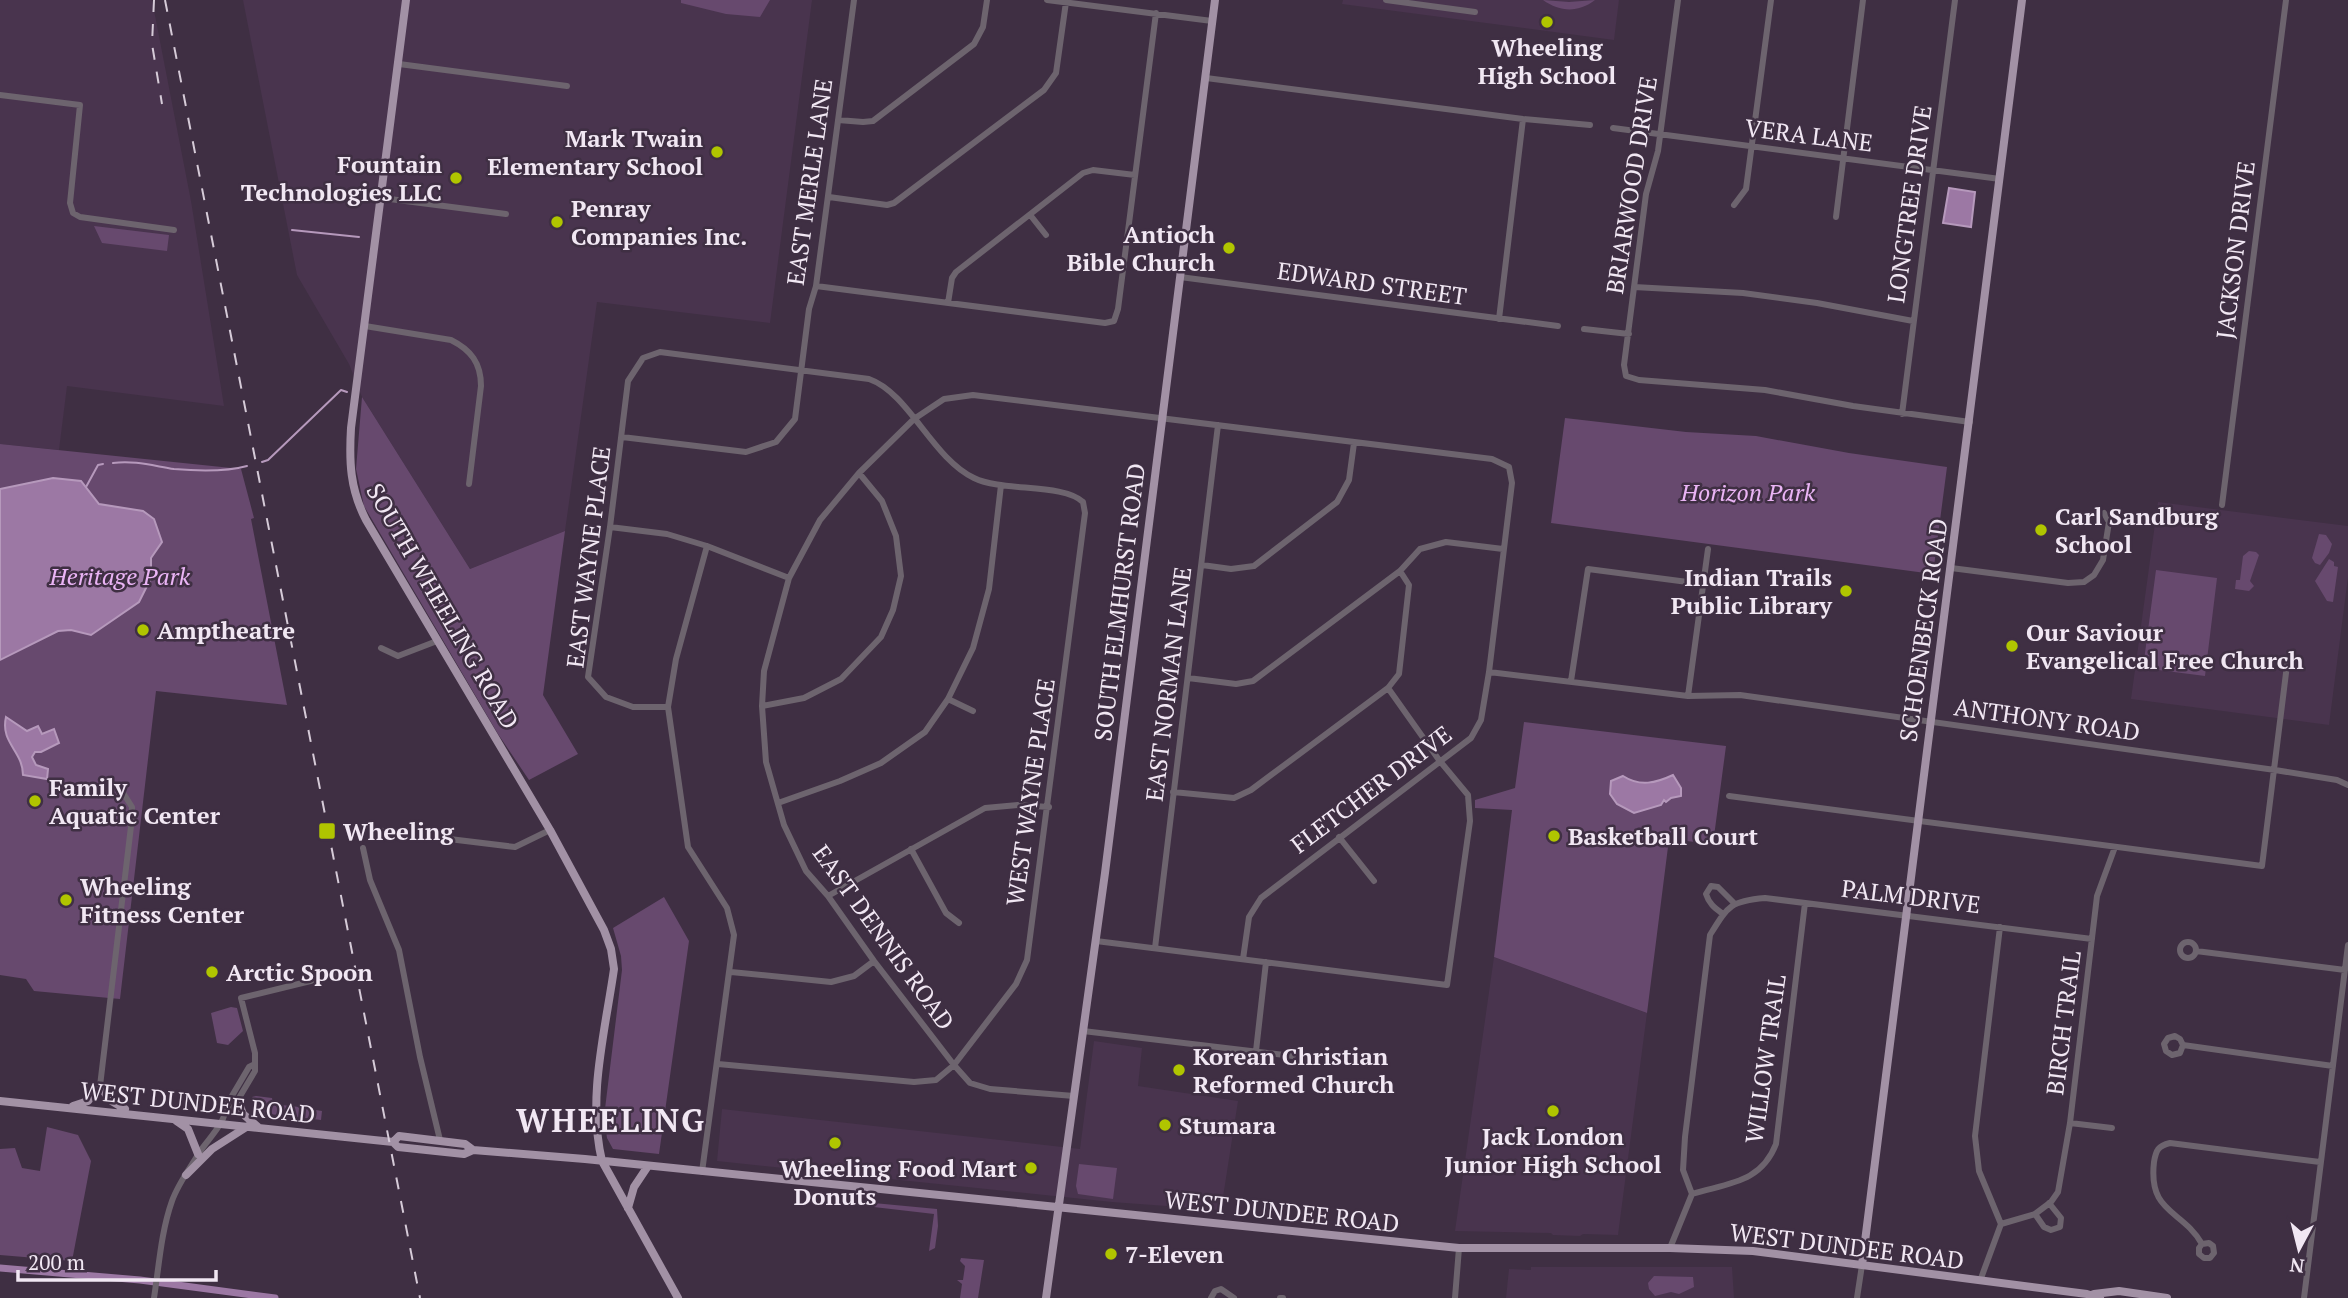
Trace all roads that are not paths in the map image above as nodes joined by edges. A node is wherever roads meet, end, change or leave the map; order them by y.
1 (406, 0) edge
2 (854, 0) edge
3 (987, 0) edge
4 (1047, 0) edge
5 (1215, 0) edge
6 (1387, 0) edge
7 (1678, 0) edge
8 (1771, 0) edge
9 (1863, 0) edge
10 (1955, 0) edge
11 (2022, 0) edge
12 (2286, 0) edge
13 (1066, 2) junction
14 (1475, 12) dead end
15 (1156, 13) junction
16 (1212, 21) junction
17 (399, 64) junction
18 (1206, 78) junction
19 (567, 86) dead end
20 (0, 95) edge
21 (1523, 119) junction
22 (838, 120) junction
23 (1590, 125) dead end
24 (1613, 128) dead end
25 (1660, 135) junction
26 (1752, 147) junction
27 (1843, 158) junction
28 (1934, 170) junction
29 (1135, 175) junction
30 (2000, 179) junction
31 (828, 197) junction
32 (382, 198) junction
33 (1734, 205) dead end
34 (506, 215) dead end
35 (1031, 216) junction
36 (1836, 217) dead end
37 (173, 230) dead end
38 (1046, 235) dead end
39 (1180, 277) junction
40 (816, 286) junction
41 (1634, 287) junction
42 (948, 303) junction
43 (1499, 319) junction
44 (1913, 321) junction
45 (365, 326) junction
46 (1558, 326) dead end
47 (1584, 329) dead end
48 (1629, 334) junction
49 (801, 370) junction
50 (1902, 414) junction
51 (914, 419) junction
52 (1162, 419) junction
53 (1970, 422) junction
54 (1219, 425) junction
55 (622, 437) junction
56 (1354, 443) junction
57 (1509, 467) joint
58 (859, 473) junction
59 (469, 484) dead end
60 (1001, 485) junction
61 (2222, 505) dead end
62 (2104, 513) dead end
63 (610, 527) junction
64 (707, 546) junction
65 (1707, 549) dead end
66 (1503, 550) junction
67 (1202, 565) junction
68 (1951, 568) junction
69 (1400, 571) junction
70 (789, 578) junction
71 (1703, 584) junction
72 (438, 641) junction
73 (381, 649) dead end
74 (2287, 665) dead end
75 (1489, 672) junction
76 (1188, 678) junction
77 (1572, 681) junction
78 (1388, 688) junction
79 (1688, 696) junction
80 (948, 699) junction
81 (762, 706) junction
82 (668, 707) junction
83 (973, 711) dead end
84 (1930, 722) junction
85 (1439, 760) junction
86 (2275, 770) junction
87 (2348, 785) edge
88 (120, 788) dead end
89 (1172, 792) junction
90 (1729, 796) dead end
91 (778, 803) junction
92 (1049, 807) junction
93 (1917, 821) junction
94 (375, 830) dead end
95 (550, 830) junction
96 (1339, 837) junction
97 (2115, 847) junction
98 (363, 848) dead end
99 (911, 849) junction
100 (1374, 881) dead end
101 (828, 896) junction
102 (1805, 902) junction
103 (1735, 904) junction
104 (1724, 912) junction
105 (1905, 915) junction
106 (959, 923) dead end
107 (2000, 927) junction
108 (2092, 939) junction
109 (1096, 941) junction
110 (2348, 945) edge
111 (1155, 948) junction
112 (2196, 951) dead end
113 (1243, 959) junction
114 (874, 961) junction
115 (1266, 962) junction
116 (2345, 970) junction
117 (731, 972) junction
118 (335, 975) dead end
119 (1083, 1031) junction
120 (2183, 1045) dead end
121 (1256, 1051) junction
122 (1293, 1056) dead end
123 (718, 1063) junction
124 (253, 1065) junction
125 (954, 1065) junction
126 (2333, 1066) junction
127 (100, 1086) junction
128 (1074, 1096) junction
129 (0, 1101) edge
130 (238, 1101) junction
131 (71, 1107) junction
132 (226, 1113) junction
133 (138, 1114) junction
134 (172, 1118) junction
135 (220, 1123) junction
136 (2070, 1123) junction
137 (248, 1126) junction
138 (258, 1128) junction
139 (2112, 1128) dead end
140 (440, 1140) junction
141 (393, 1142) junction
142 (473, 1150) junction
143 (198, 1154) junction
144 (602, 1161) junction
145 (2320, 1162) junction
146 (648, 1166) junction
147 (702, 1172) junction
148 (186, 1175) junction
149 (1692, 1194) junction
150 (2049, 1203) junction
151 (628, 1208) junction
152 (1059, 1208) junction
153 (2035, 1214) junction
154 (2001, 1224) junction
155 (2202, 1244) dead end
156 (1459, 1248) junction
157 (1670, 1248) junction
158 (1861, 1265) junction
159 (1980, 1281) junction
160 (2087, 1294) junction
161 (155, 1297) edge
162 (678, 1298) edge
163 (1046, 1298) edge
164 (1212, 1298) edge
165 (1234, 1298) edge
166 (1455, 1298) edge
167 (1857, 1298) edge
168 (2100, 1298) edge
169 (2167, 1298) edge
170 (2304, 1298) edge

1 - 17 main road, SOUTH WHEELING ROAD
2 - 22 street, EAST MERLE LANE
3 - 22 street
4 - 13 street
5 - 16 main road, SOUTH ELMHURST ROAD
6 - 14 street
7 - 25 street, BRIARWOOD DRIVE
8 - 26 street
9 - 27 street
10 - 28 street, LONGTREE DRIVE
11 - 30 main road, SCHOENBECK ROAD
12 - 61 street, JACKSON DRIVE
13 - 15 street
13 - 31 street
15 - 16 street
15 - 29 street
16 - 18 main road, SOUTH ELMHURST ROAD
17 - 19 street
17 - 32 main road, SOUTH WHEELING ROAD
18 - 21 street
18 - 39 main road, SOUTH ELMHURST ROAD
20 - 37 street
21 - 23 street
21 - 43 street
22 - 31 street, EAST MERLE LANE
24 - 25 street, VERA LANE
25 - 26 street, VERA LANE
25 - 41 street, BRIARWOOD DRIVE
26 - 27 street, VERA LANE
26 - 33 street
27 - 28 street, VERA LANE
27 - 36 street
28 - 30 street, VERA LANE
28 - 44 street, LONGTREE DRIVE
29 - 35 street
29 - 42 street
30 - 53 main road, SCHOENBECK ROAD
31 - 40 street, EAST MERLE LANE
32 - 34 street
32 - 45 main road, SOUTH WHEELING ROAD
35 - 38 street
35 - 42 street
39 - 43 street, EDWARD STREET
39 - 52 main road, SOUTH ELMHURST ROAD
40 - 42 street
40 - 49 street, EAST MERLE LANE
41 - 44 street
41 - 48 street, BRIARWOOD DRIVE
43 - 46 street, EDWARD STREET
44 - 50 street, LONGTREE DRIVE
45 - 59 street
45 - 72 main road, SOUTH WHEELING ROAD
47 - 48 street
48 - 50 street, BRIARWOOD DRIVE
49 - 51 street
49 - 55 street, EAST MERLE LANE
49 - 55 street, EAST WAYNE PLACE
50 - 53 street
51 - 52 street, EAST DENNIS ROAD
51 - 58 street, EAST DENNIS ROAD
51 - 60 street
52 - 54 street, EAST DENNIS ROAD
52 - 109 main road, SOUTH ELMHURST ROAD
53 - 68 main road, SCHOENBECK ROAD
54 - 56 street, EAST DENNIS ROAD
54 - 67 street, EAST NORMAN LANE
55 - 63 street, EAST WAYNE PLACE
56 - 57 street, EAST DENNIS ROAD
56 - 67 street
57 - 66 street, FLETCHER DRIVE
58 - 70 street, EAST DENNIS ROAD
58 - 81 street
60 - 80 street
60 - 92 street, WEST WAYNE PLACE
62 - 68 street
63 - 64 street
63 - 82 street, EAST WAYNE PLACE
64 - 70 street
64 - 82 street
65 - 71 street
66 - 69 street
66 - 75 street, FLETCHER DRIVE
67 - 76 street, EAST NORMAN LANE
68 - 84 main road, SCHOENBECK ROAD
69 - 76 street
69 - 78 street
70 - 81 street, EAST DENNIS ROAD
71 - 77 street
71 - 79 street
72 - 73 street
72 - 95 main road, SOUTH WHEELING ROAD
74 - 86 street
75 - 77 street, ANTHONY ROAD
75 - 85 street, FLETCHER DRIVE
76 - 89 street, EAST NORMAN LANE
77 - 79 street, ANTHONY ROAD
78 - 85 street
78 - 89 street
79 - 84 street, ANTHONY ROAD
80 - 83 street
80 - 91 street
81 - 91 street, EAST DENNIS ROAD
82 - 117 street
84 - 86 street, ANTHONY ROAD
84 - 93 main road, SCHOENBECK ROAD
85 - 96 street, FLETCHER DRIVE
85 - 115 street
86 - 87 street, ANTHONY ROAD
86 - 97 street
88 - 127 street
89 - 111 street, EAST NORMAN LANE
90 - 93 street
91 - 101 street, EAST DENNIS ROAD
92 - 99 street
92 - 125 street, WEST WAYNE PLACE
93 - 97 street
93 - 105 main road, SCHOENBECK ROAD
94 - 95 street
95 - 144 main road, SOUTH WHEELING ROAD
96 - 100 street
96 - 113 street, FLETCHER DRIVE
97 - 108 street, BIRCH TRAIL
98 - 140 street
99 - 101 street
99 - 106 street
101 - 114 street, EAST DENNIS ROAD
102 - 103 street, PALM DRIVE
102 - 105 street, PALM DRIVE
102 - 149 street, WILLOW TRAIL
103 - 104 street, PALM DRIVE
103 - 104 street
104 - 149 street
105 - 107 street, PALM DRIVE
105 - 158 main road, SCHOENBECK ROAD
107 - 108 street, PALM DRIVE
107 - 154 street
108 - 136 street, BIRCH TRAIL
109 - 111 street
109 - 119 main road, SOUTH ELMHURST ROAD
110 - 116 street
111 - 113 street
112 - 116 street
113 - 115 street
114 - 117 street
114 - 125 street, EAST DENNIS ROAD
115 - 121 street
116 - 126 street
117 - 123 street
118 - 124 street
119 - 121 street
119 - 128 main road, SOUTH ELMHURST ROAD
120 - 126 street
121 - 122 street
123 - 125 street
123 - 147 street
124 - 130 street
124 - 132 street
125 - 128 street, EAST DENNIS ROAD
126 - 145 street
127 - 131 main road
127 - 133 main road
128 - 152 main road, SOUTH ELMHURST ROAD
129 - 131 main road, WEST DUNDEE ROAD
130 - 132 street
130 - 138 main road
131 - 133 main road, WEST DUNDEE ROAD
132 - 135 street
133 - 134 main road, WEST DUNDEE ROAD
134 - 135 main road, WEST DUNDEE ROAD
134 - 143 main road
135 - 137 main road, WEST DUNDEE ROAD
135 - 143 street
136 - 139 street
136 - 150 street, BIRCH TRAIL
137 - 138 main road, WEST DUNDEE ROAD
137 - 148 main road
138 - 141 main road, WEST DUNDEE ROAD
140 - 141 main road, WEST DUNDEE ROAD
140 - 142 main road, WEST DUNDEE ROAD
141 - 142 main road, WEST DUNDEE ROAD
142 - 144 main road, WEST DUNDEE ROAD
143 - 148 street
144 - 146 main road, WEST DUNDEE ROAD
144 - 151 main road, SOUTH WHEELING ROAD
145 - 155 street
145 - 170 street
146 - 147 main road, WEST DUNDEE ROAD
146 - 151 main road
147 - 152 main road, WEST DUNDEE ROAD
148 - 161 street
149 - 157 street
150 - 153 street, BIRCH TRAIL
150 - 153 street
151 - 162 main road, SOUTH WHEELING ROAD
152 - 156 main road, WEST DUNDEE ROAD
152 - 163 main road, SOUTH ELMHURST ROAD
153 - 154 street, BIRCH TRAIL
154 - 159 street
156 - 157 main road, WEST DUNDEE ROAD
156 - 166 street
157 - 158 main road, WEST DUNDEE ROAD
158 - 159 main road, WEST DUNDEE ROAD
158 - 167 street
159 - 160 main road, WEST DUNDEE ROAD
160 - 168 main road
160 - 169 main road
164 - 165 street

